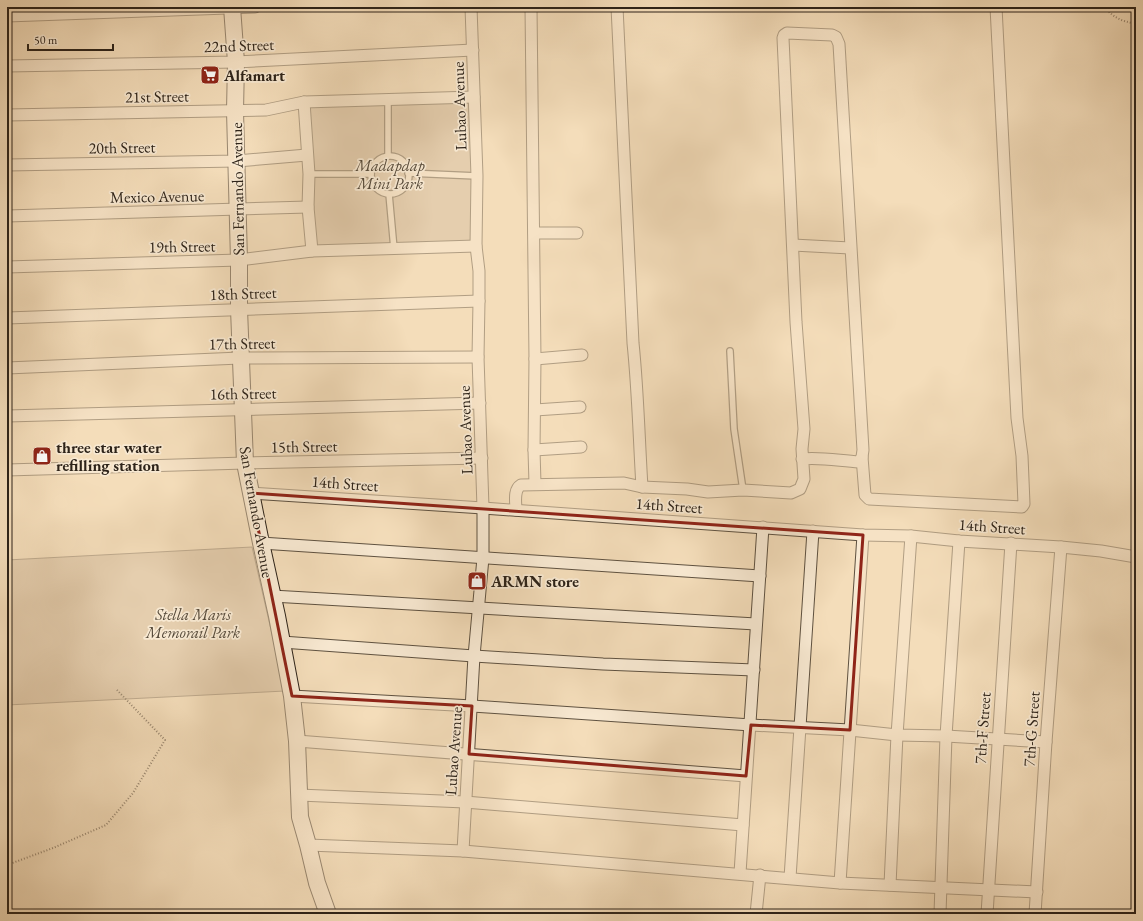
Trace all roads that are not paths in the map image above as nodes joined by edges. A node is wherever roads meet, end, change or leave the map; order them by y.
1 (232, 7) edge
2 (255, 7) edge
3 (471, 7) edge
4 (531, 7) edge
5 (617, 7) edge
6 (996, 7) edge
7 (7, 16) edge
8 (473, 50) junction
9 (236, 62) junction
10 (7, 66) edge
11 (474, 97) junction
12 (388, 99) junction
13 (304, 102) junction
14 (235, 111) junction
15 (7, 115) edge
16 (307, 155) junction
17 (388, 156) junction
18 (237, 161) junction
19 (7, 165) edge
20 (408, 173) junction
21 (309, 174) junction
22 (371, 174) junction
23 (477, 176) junction
24 (389, 194) junction
25 (308, 207) junction
26 (237, 210) junction
27 (7, 216) edge
28 (534, 233) junction
29 (576, 233) dead end
30 (793, 245) junction
31 (476, 246) junction
32 (850, 248) junction
33 (394, 249) junction
34 (312, 251) junction
35 (239, 260) junction
36 (7, 267) edge
37 (479, 301) junction
38 (239, 309) junction
39 (7, 318) edge
40 (730, 352) dead end
41 (582, 355) dead end
42 (478, 357) junction
43 (240, 358) junction
44 (535, 359) junction
45 (7, 368) edge
46 (480, 403) junction
47 (580, 407) dead end
48 (243, 409) junction
49 (535, 410) junction
50 (7, 416) edge
51 (581, 446) dead end
52 (534, 450) junction
53 (862, 457) junction
54 (482, 458) junction
55 (802, 459) junction
56 (245, 463) junction
57 (7, 470) edge
58 (535, 484) junction
59 (642, 487) junction
60 (743, 490) junction
61 (251, 493) junction
62 (483, 508) junction
63 (516, 510) junction
64 (763, 527) junction
65 (813, 531) junction
66 (863, 535) junction
67 (911, 536) junction
68 (959, 541) junction
69 (261, 543) junction
70 (1011, 543) junction
71 (1061, 547) junction
72 (1136, 557) edge
73 (482, 558) junction
74 (760, 576) junction
75 (272, 596) junction
76 (479, 608) junction
77 (756, 624) junction
78 (282, 642) junction
79 (474, 656) junction
80 (754, 670) junction
81 (292, 696) junction
82 (472, 706) junction
83 (750, 725) junction
84 (799, 728) junction
85 (850, 730) junction
86 (897, 735) junction
87 (946, 736) junction
88 (998, 739) junction
89 (297, 741) junction
90 (1046, 742) junction
91 (469, 754) junction
92 (746, 776) junction
93 (299, 795) junction
94 (466, 802) junction
95 (743, 825) junction
96 (308, 845) junction
97 (463, 851) junction
98 (740, 873) junction
99 (760, 875) junction
100 (790, 878) junction
101 (840, 883) junction
102 (890, 885) junction
103 (941, 886) junction
104 (988, 889) junction
105 (1037, 892) junction
106 (328, 914) edge
107 (756, 914) edge
108 (940, 914) edge
109 (987, 914) edge
110 (1035, 914) edge

1 - 2 street
1 - 7 street
1 - 9 main road, San Fernando Avenue
3 - 8 street, Lubao Avenue
4 - 28 street
5 - 59 street
6 - 53 street
8 - 9 street, 22nd Street
8 - 11 street, Lubao Avenue
9 - 10 street, 22nd Street
9 - 14 main road, San Fernando Avenue
11 - 12 street, 21st Street
11 - 23 street, Lubao Avenue
12 - 13 street, 21st Street
12 - 17 lane
13 - 14 street, 21st Street
13 - 16 street
14 - 15 street, 21st Street
14 - 18 main road, San Fernando Avenue
16 - 18 street, 20th Street
16 - 21 street
17 - 20 lane
17 - 22 lane
18 - 19 street, 20th Street
18 - 26 main road, San Fernando Avenue
20 - 23 lane
20 - 24 lane
21 - 22 lane
21 - 25 street
22 - 24 lane
23 - 31 street, Lubao Avenue
24 - 33 lane
25 - 26 street, Mexico Avenue
25 - 34 street
26 - 27 street, Mexico Avenue
26 - 35 main road, San Fernando Avenue
28 - 29 street
28 - 44 street
30 - 32 street
30 - 32 street
30 - 55 street
31 - 33 street, 19th Street
31 - 37 street, Lubao Avenue
32 - 53 street
33 - 34 street, 19th Street
34 - 35 street, 19th Street
35 - 36 street, 19th Street
35 - 38 main road, San Fernando Avenue
37 - 38 street, 18th Street
37 - 42 street, Lubao Avenue
38 - 39 street, 18th Street
38 - 43 main road, San Fernando Avenue
40 - 60 lane
41 - 44 street
42 - 43 street, 17th Street
42 - 46 street, Lubao Avenue
43 - 45 street, 17th Street
43 - 48 main road, San Fernando Avenue
44 - 49 street
46 - 48 street, 16th Street
46 - 54 street, Lubao Avenue
47 - 49 street
48 - 50 street, 16th Street
48 - 56 main road, San Fernando Avenue
49 - 52 street
51 - 52 street
52 - 58 street
53 - 55 street
54 - 56 street, 15th Street
54 - 62 street, Lubao Avenue
55 - 60 street
56 - 57 street, 15th Street
56 - 61 main road, San Fernando Avenue
58 - 59 street
58 - 63 street
59 - 60 street
61 - 62 street, 14th Street
61 - 69 main road, San Fernando Avenue
62 - 63 street, 14th Street
62 - 73 street, Lubao Avenue
63 - 64 street, 14th Street
64 - 65 street, 14th Street
64 - 74 street
65 - 66 street, 14th Street
65 - 84 street
66 - 67 street, 14th Street
66 - 85 street
67 - 68 street, 14th Street
67 - 86 street
68 - 70 street, 14th Street
68 - 87 street
69 - 73 street
69 - 75 main road, San Fernando Avenue
70 - 71 street, 14th Street
70 - 88 street, 7th-F Street
71 - 72 street, 14th Street
71 - 90 street, 7th-G Street
73 - 74 street
73 - 76 street, Lubao Avenue
74 - 77 street
75 - 76 street
75 - 78 main road, San Fernando Avenue
76 - 77 street
76 - 79 street, Lubao Avenue
77 - 80 street
78 - 79 street
78 - 81 main road, San Fernando Avenue
79 - 80 street
79 - 82 street, Lubao Avenue
80 - 83 street
81 - 82 street
81 - 89 main road, San Fernando Avenue
82 - 83 street
82 - 91 street, Lubao Avenue
83 - 84 street
83 - 92 street
84 - 85 street
84 - 100 street
85 - 86 street
85 - 101 street
86 - 87 street
86 - 102 street
87 - 88 street
87 - 103 street
88 - 90 street
88 - 104 street, 7th-F Street
89 - 91 street
89 - 93 main road, San Fernando Avenue
90 - 105 street, 7th-G Street
91 - 92 street
91 - 94 street, Lubao Avenue
92 - 95 street
93 - 94 street
93 - 96 main road, San Fernando Avenue
94 - 95 street
94 - 97 street, Lubao Avenue
95 - 98 street
96 - 97 street
96 - 106 main road, San Fernando Avenue
97 - 98 street
98 - 99 street
99 - 100 street
99 - 107 street
100 - 101 street
101 - 102 street
102 - 103 street
103 - 104 street
103 - 108 street
104 - 105 street
104 - 109 street, 7th-F Street
105 - 110 street, 7th-G Street

